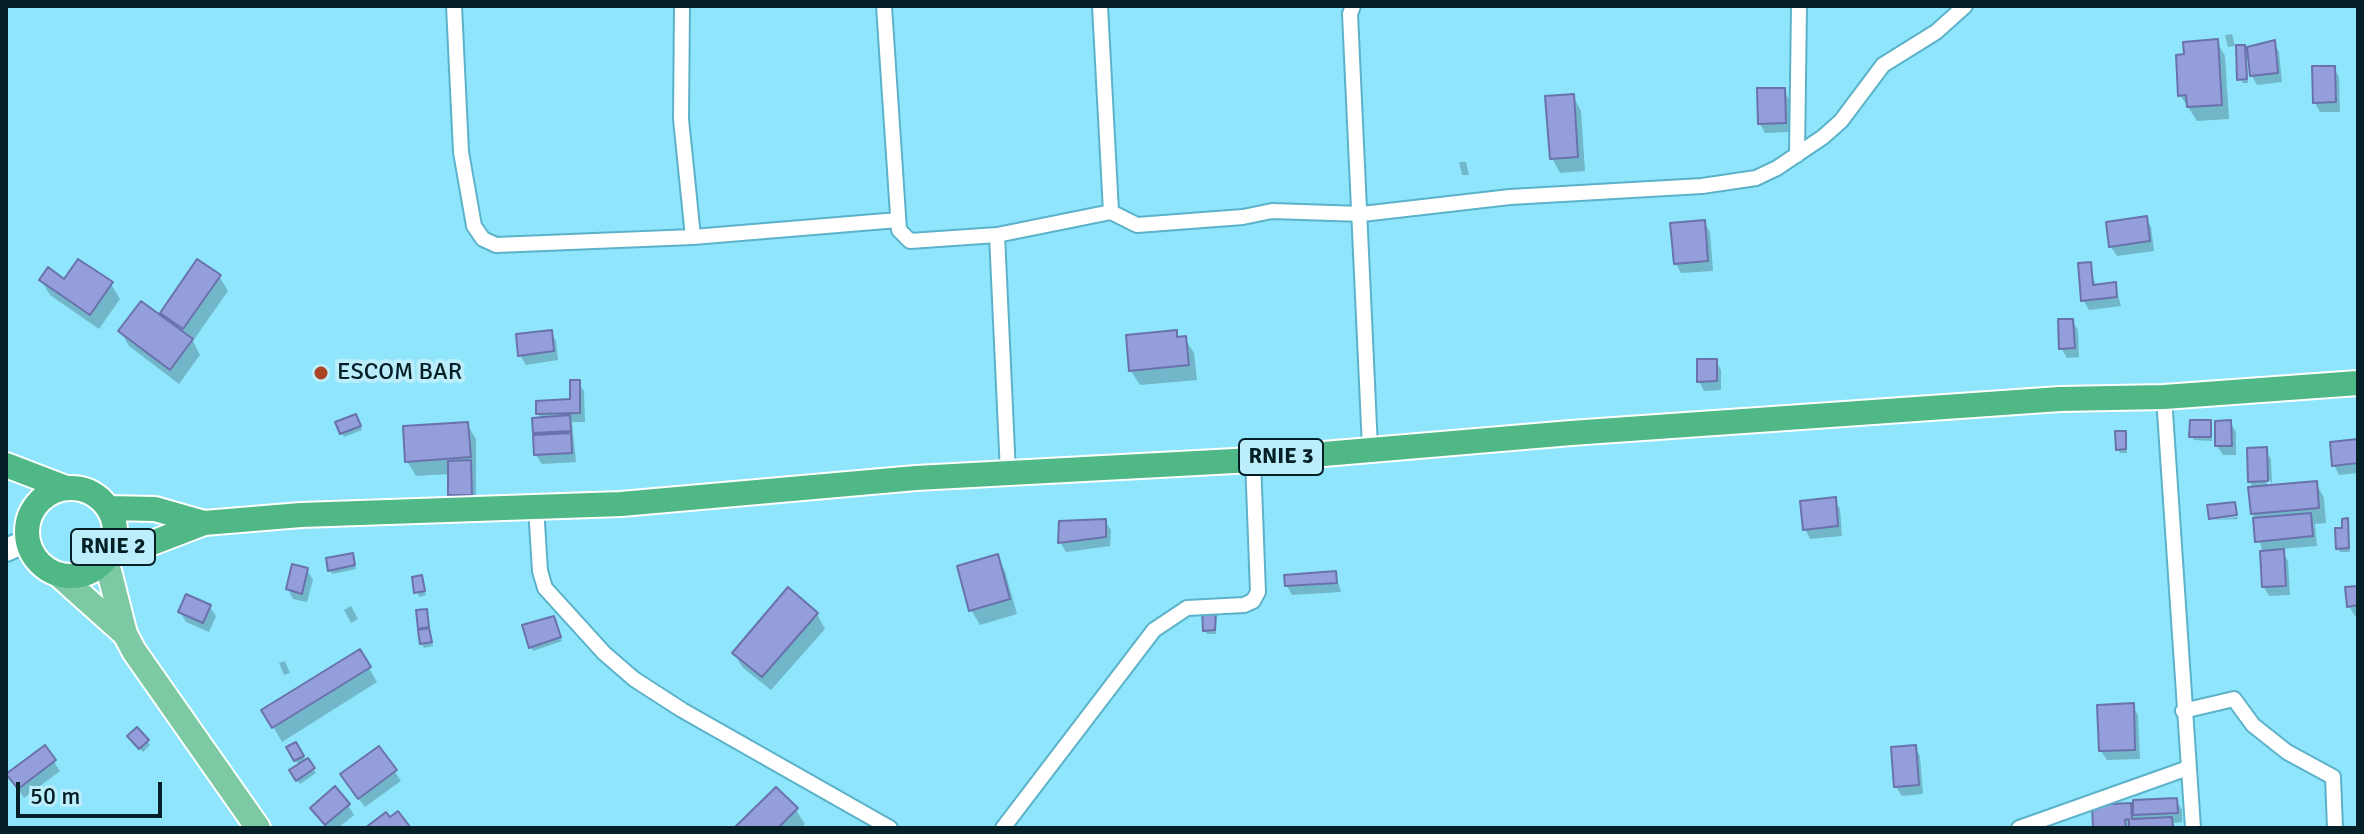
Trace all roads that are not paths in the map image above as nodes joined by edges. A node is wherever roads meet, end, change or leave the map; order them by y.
1 (454, 6) edge
2 (682, 6) edge
3 (884, 6) edge
4 (1100, 6) edge
5 (1353, 6) edge
6 (1799, 6) edge
7 (1965, 6) edge
8 (1797, 155) junction
9 (1111, 212) junction
10 (1362, 214) junction
11 (898, 220) junction
12 (997, 235) junction
13 (693, 237) junction
14 (2358, 383) edge
15 (2164, 397) junction
16 (1370, 448) junction
17 (1253, 460) junction
18 (6, 465) edge
19 (1008, 473) junction
20 (66, 488) junction
21 (536, 507) junction
22 (108, 508) junction
23 (6, 514) edge
24 (204, 523) junction
25 (20, 540) edge
26 (110, 553) junction
27 (59, 575) junction
28 (125, 634) junction
29 (2183, 711) junction
30 (2188, 768) junction
31 (258, 828) edge
32 (890, 828) edge
33 (1003, 828) edge
34 (2019, 828) edge
35 (2193, 828) edge
36 (2335, 828) edge

1 - 13 street
2 - 13 street
3 - 11 street
4 - 9 street
5 - 10 street
6 - 8 street
7 - 8 street
8 - 10 street
9 - 10 street
9 - 12 street
10 - 16 street
11 - 12 street
11 - 13 street
12 - 19 street
14 - 15 highway, RNIE 3
15 - 16 highway, RNIE 3
15 - 29 street
16 - 17 highway, RNIE 3
17 - 19 highway, RNIE 3
17 - 33 street
18 - 20 highway, RNIE 2
19 - 21 highway, RNIE 3
20 - 22 highway, RNIE 2
20 - 25 highway
21 - 24 highway, RNIE 3
21 - 32 street
22 - 24 highway, RNIE 3
22 - 26 highway, RNIE 2
23 - 25 highway, RNIE 2
24 - 26 highway, RNIE 3
25 - 27 highway, RNIE 2
26 - 27 highway, RNIE 2
26 - 28 main road, RNIE 2
27 - 28 main road, RNIE 2
28 - 31 main road, RNIE 2
29 - 30 street
29 - 36 street
30 - 34 street
30 - 35 street

